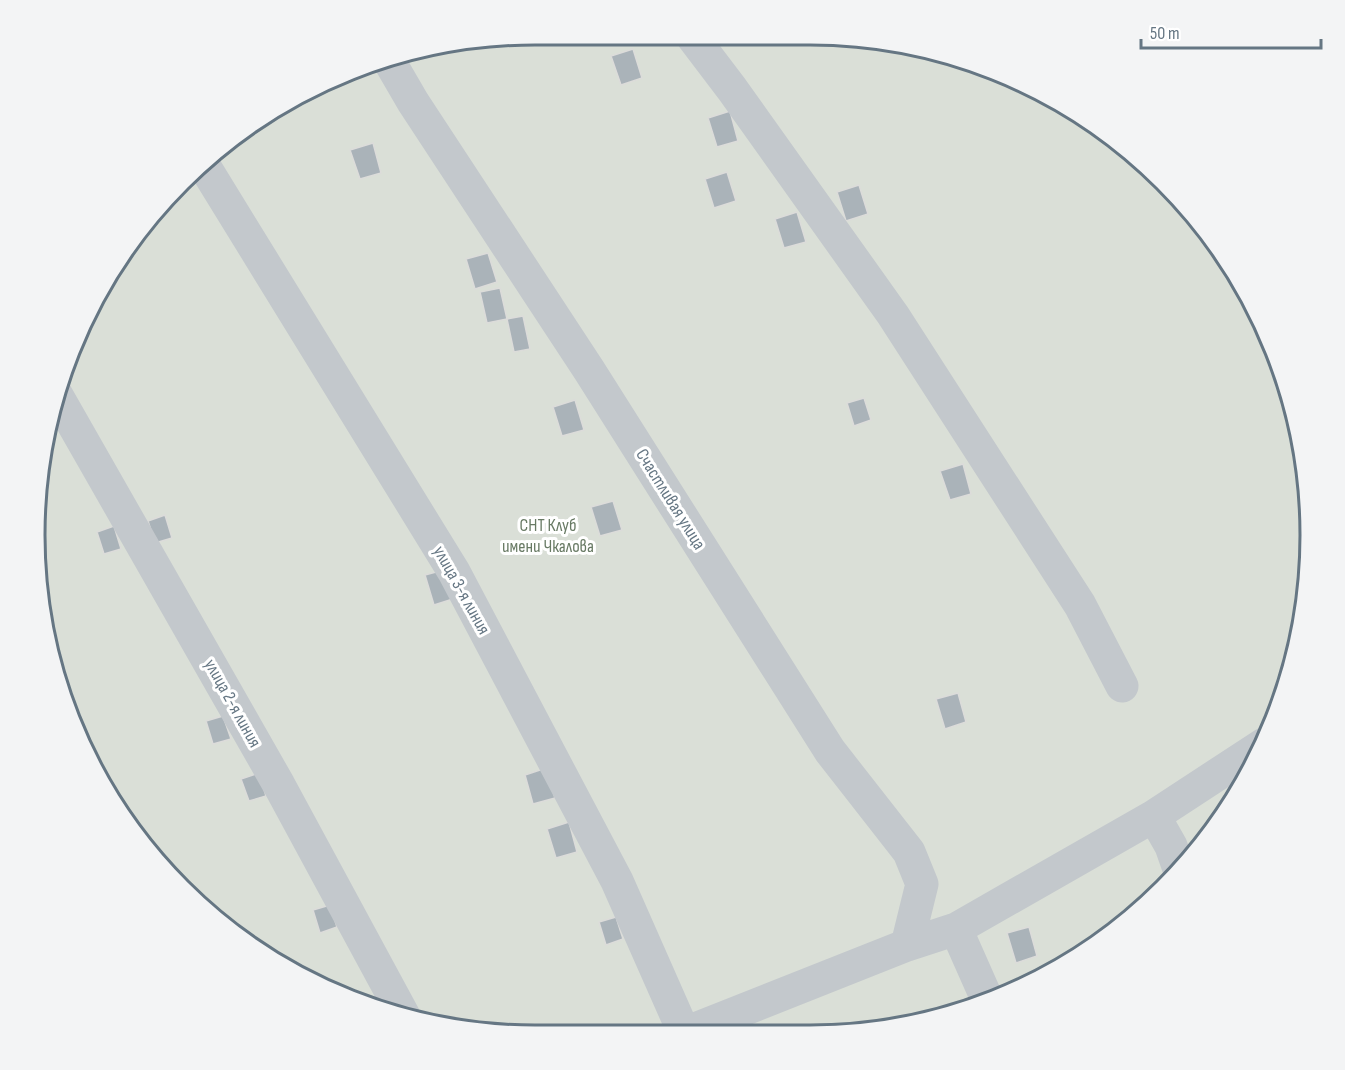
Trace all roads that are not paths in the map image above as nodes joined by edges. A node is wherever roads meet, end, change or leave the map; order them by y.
1 (699, 45) edge
2 (392, 67) edge
3 (207, 172) edge
4 (63, 406) edge
5 (1122, 686) dead end
6 (1248, 755) edge
7 (1154, 816) junction
8 (1176, 860) edge
9 (956, 928) junction
10 (907, 945) junction
11 (984, 993) edge
12 (398, 1005) edge
13 (680, 1025) edge
14 (707, 1025) edge

1 - 5 street
2 - 10 street, Счастливая улица
3 - 13 street, улица 3-я линия
4 - 12 street, улица 2-я линия
6 - 7 street
7 - 8 street
7 - 9 street
9 - 10 street
9 - 11 street
10 - 14 street

